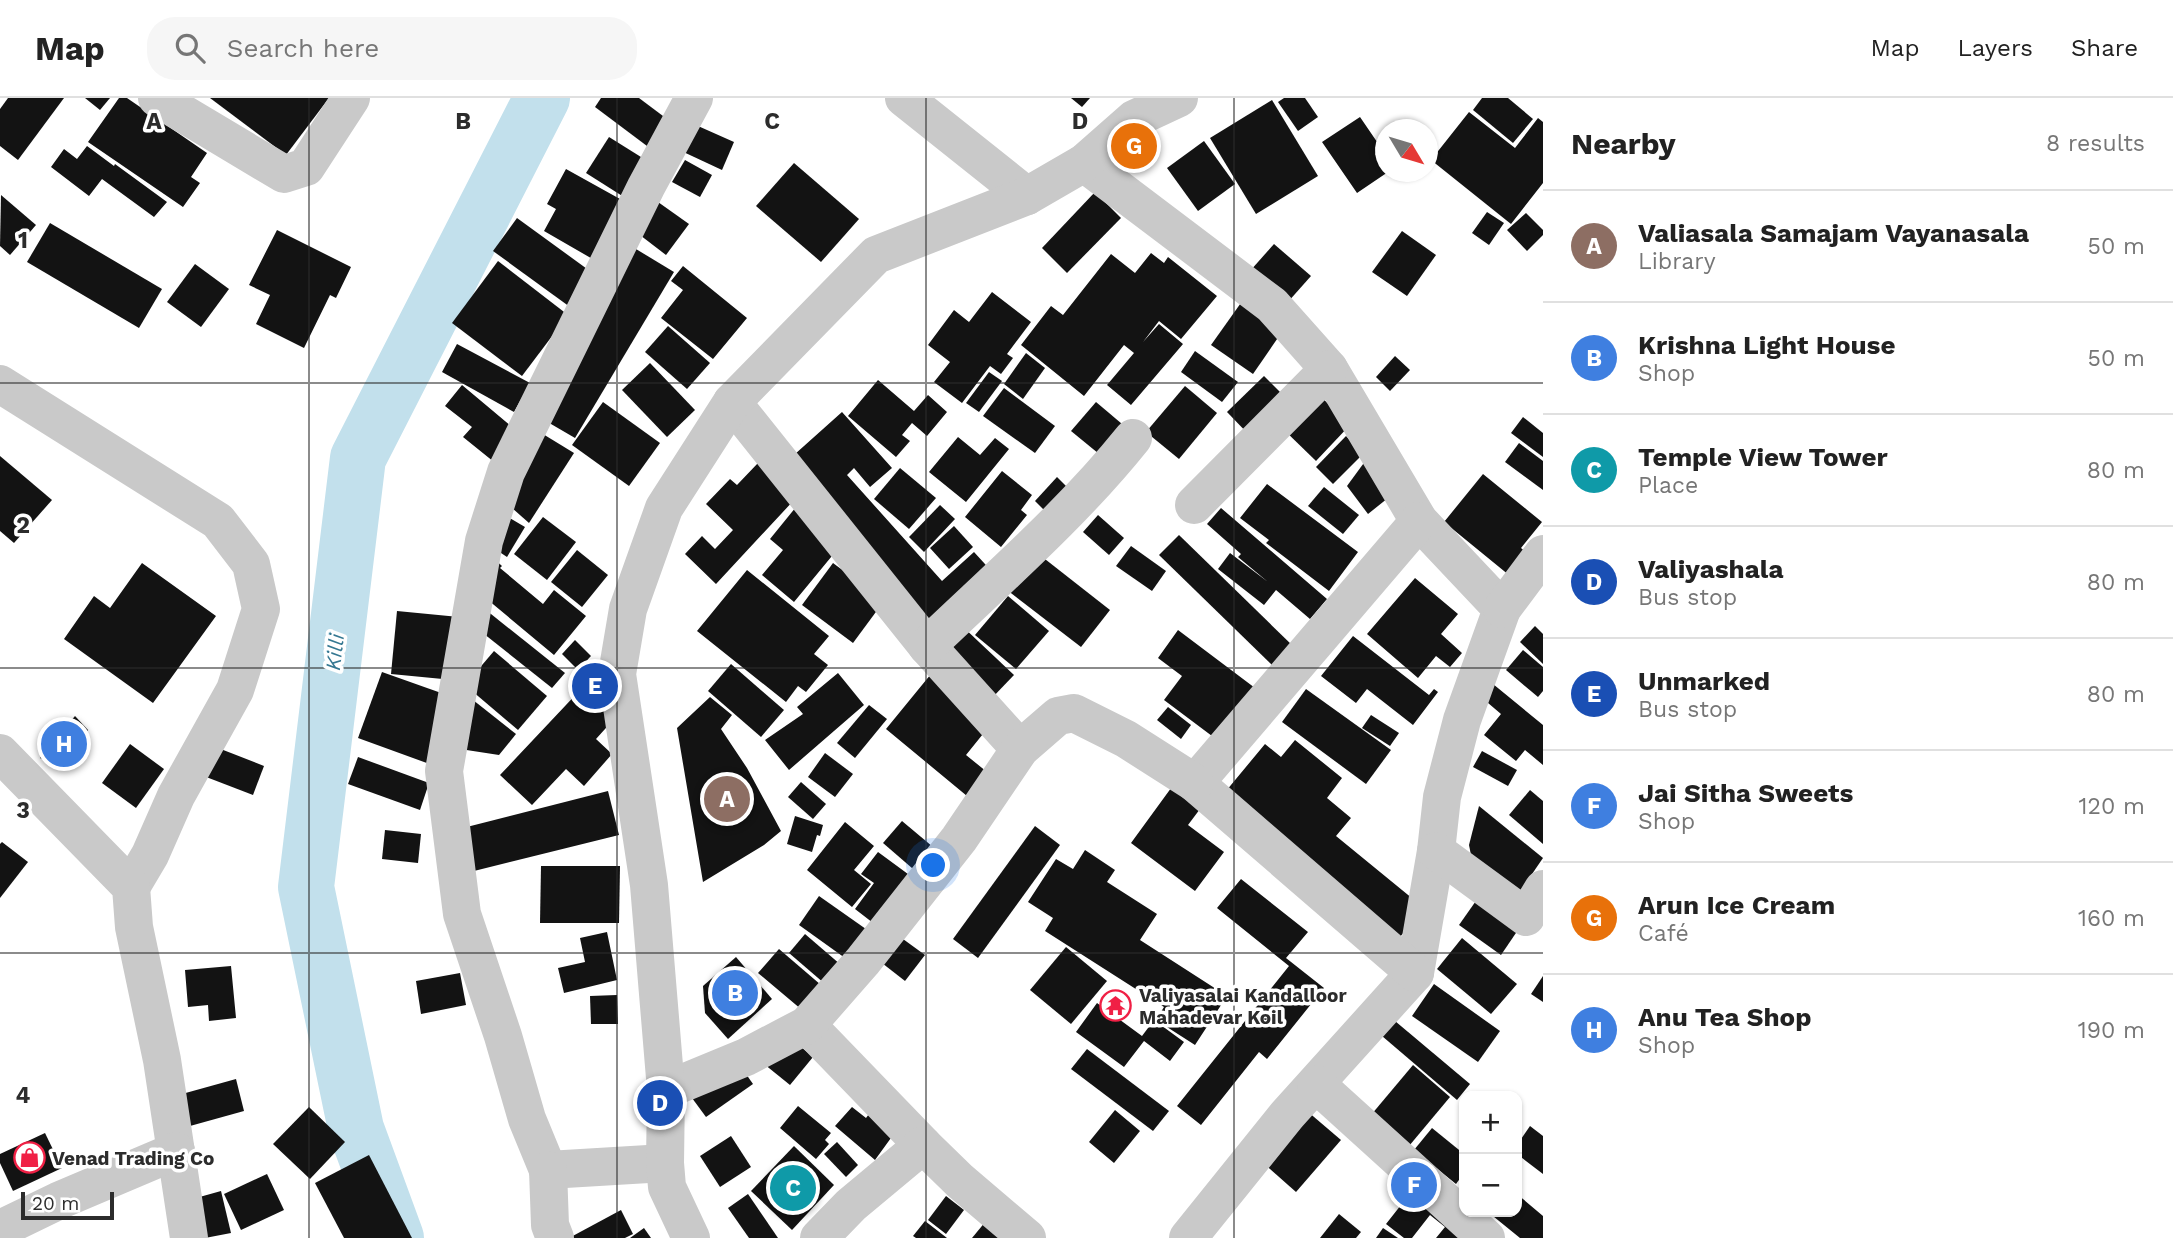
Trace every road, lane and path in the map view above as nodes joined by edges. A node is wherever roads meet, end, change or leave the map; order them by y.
1 (157, 98) edge
2 (351, 98) edge
3 (694, 98) edge
4 (904, 98) edge
5 (1178, 98) edge
6 (1084, 163) junction
7 (1027, 196) junction
8 (1329, 369) junction
9 (0, 384) edge
10 (732, 402) junction
11 (1133, 438) dead end
12 (1194, 505) dead end
13 (1419, 521) junction
14 (1543, 554) edge
15 (1502, 609) junction
16 (928, 646) junction
17 (1020, 749) junction
18 (0, 753) edge
19 (1195, 783) junction
20 (1436, 851) junction
21 (131, 887) junction
22 (1543, 889) edge
23 (1415, 972) junction
24 (807, 1025) junction
25 (1316, 1084) junction
26 (666, 1090) junction
27 (923, 1145) junction
28 (176, 1151) junction
29 (665, 1163) junction
30 (548, 1170) junction
31 (0, 1228) edge
32 (189, 1238) edge
33 (555, 1238) edge
34 (691, 1238) edge
35 (819, 1238) edge
36 (1027, 1238) edge
37 (1188, 1238) edge
38 (1486, 1238) edge

1 - 2 street
3 - 30 street
4 - 7 street
5 - 6 street
6 - 7 street
6 - 8 street
7 - 10 street
8 - 12 street
8 - 13 street
9 - 21 street
10 - 16 street
10 - 26 street
11 - 16 street
13 - 15 street
13 - 19 street
14 - 15 street
15 - 20 street
16 - 17 street
17 - 19 street
17 - 24 street
18 - 21 street
19 - 23 street
20 - 22 street
20 - 23 street
21 - 28 street
23 - 25 street
24 - 26 street
24 - 27 street
25 - 37 street
25 - 38 street
26 - 29 street
27 - 35 street
27 - 36 street
28 - 31 street
28 - 32 street
29 - 30 street
29 - 34 street
30 - 33 street

